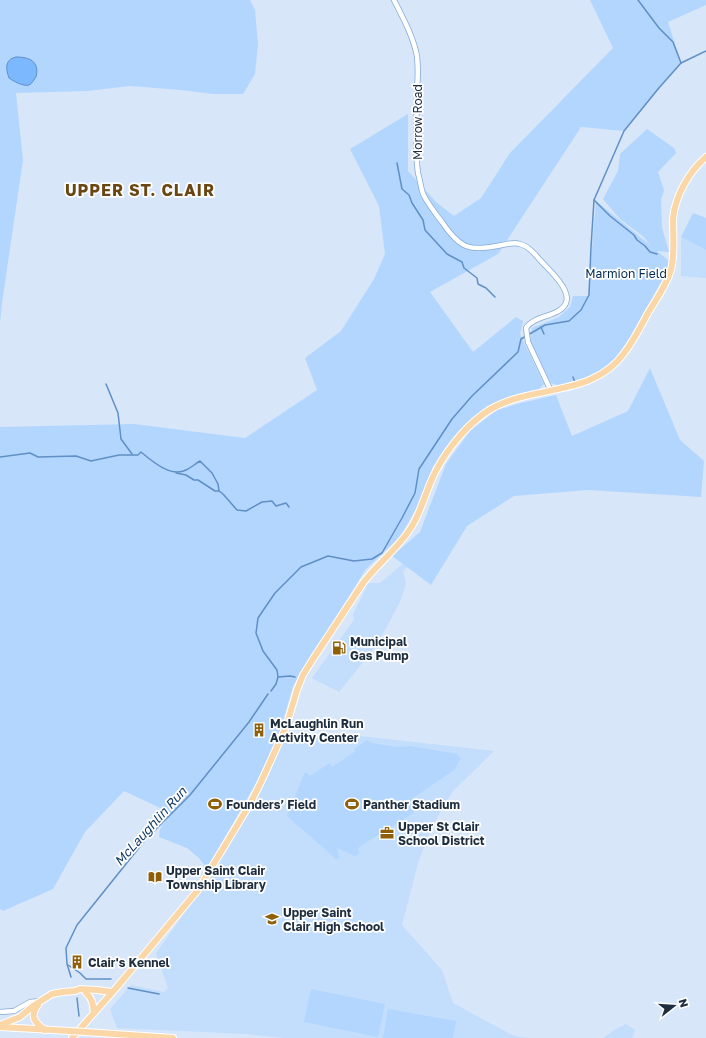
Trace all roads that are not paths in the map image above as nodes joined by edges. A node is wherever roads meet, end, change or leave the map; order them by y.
1 (394, 0) edge
2 (706, 156) edge
3 (551, 391) junction
4 (75, 991) junction
5 (112, 992) junction
6 (86, 993) junction
7 (41, 1001) junction
8 (0, 1012) edge
9 (94, 1013) junction
10 (0, 1026) edge
11 (45, 1030) junction
12 (100, 1033) junction
13 (140, 1037) edge
14 (72, 1038) edge
15 (108, 1038) edge
16 (173, 1038) edge

1 - 3 street, Morrow Road
2 - 3 main road
3 - 5 main road
4 - 5 main road
4 - 6 main road
4 - 7 main road
5 - 6 main road
5 - 9 main road
6 - 9 main road
7 - 8 street
7 - 10 main road
7 - 11 main road
9 - 14 main road
10 - 11 main road
11 - 12 main road, bridge
12 - 13 main road
12 - 15 main road
13 - 16 main road

